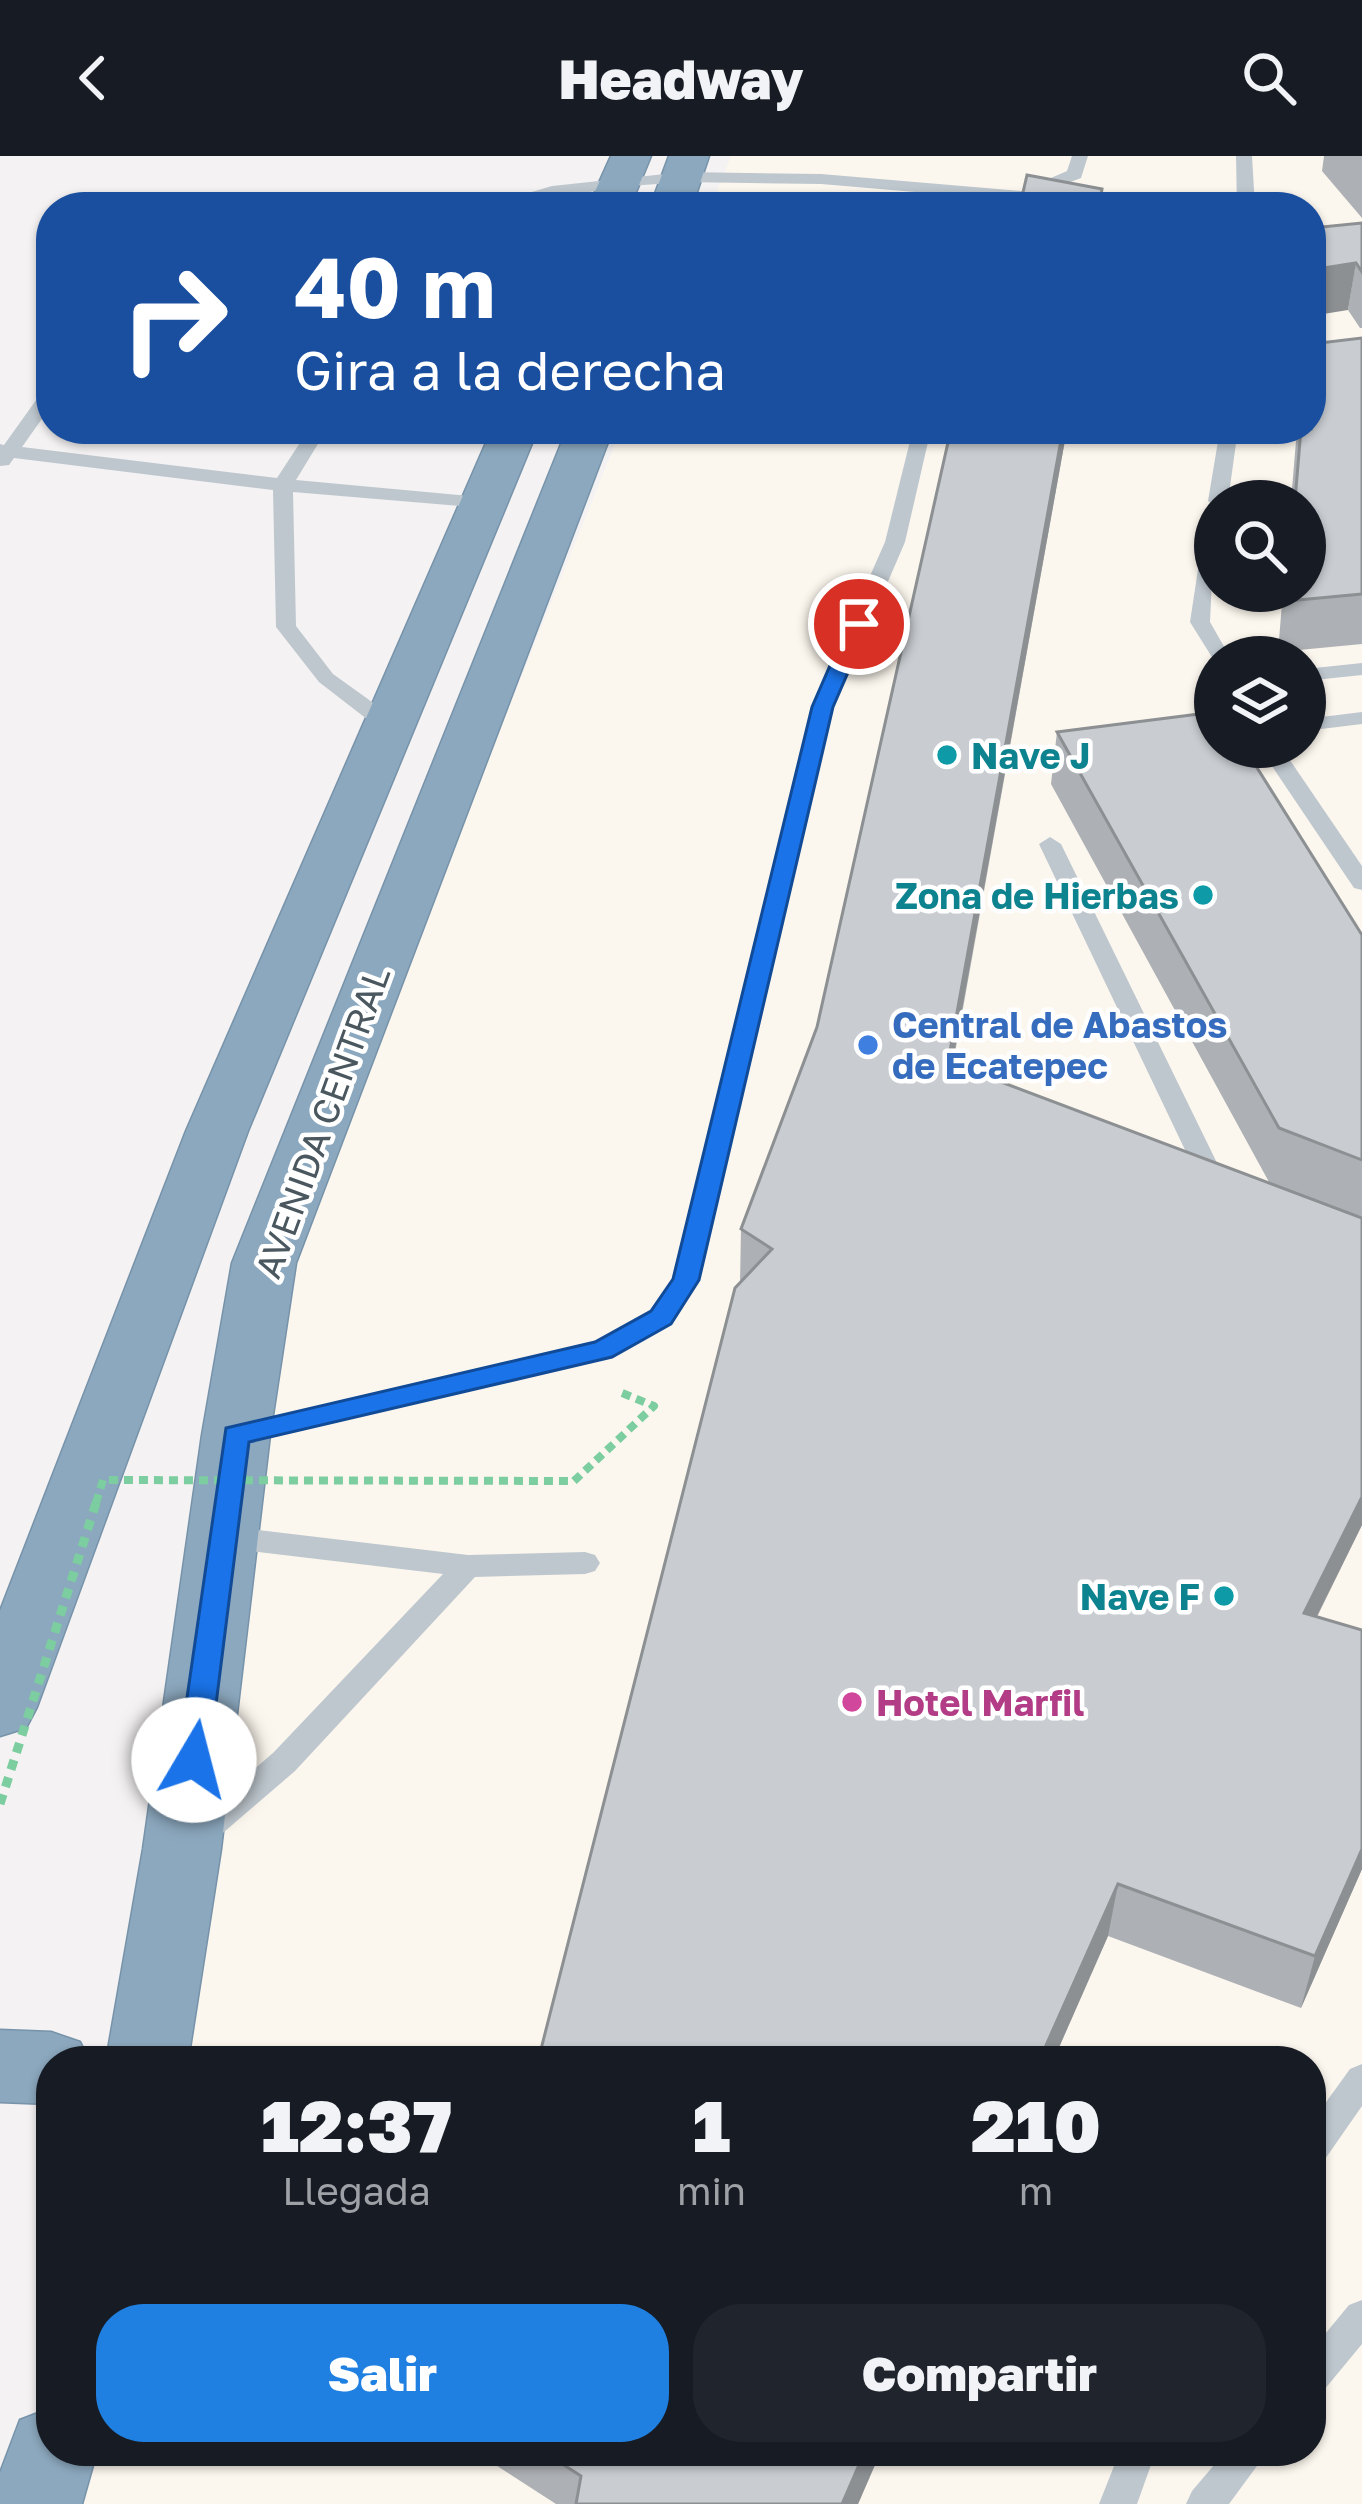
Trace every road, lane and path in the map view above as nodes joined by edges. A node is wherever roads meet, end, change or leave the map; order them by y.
1 (1080, 156) edge
2 (1244, 156) edge
3 (687, 160) edge
4 (622, 178) edge
5 (538, 192) edge
6 (676, 192) edge
7 (944, 192) edge
8 (1036, 192) edge
9 (1245, 192) edge
10 (36, 412) edge
11 (309, 444) edge
12 (509, 444) edge
13 (584, 444) edge
14 (918, 444) edge
15 (1227, 444) edge
16 (3, 455) edge
17 (1221, 480) edge
18 (284, 485) junction
19 (484, 502) junction
20 (1362, 669) edge
21 (1326, 673) edge
22 (1362, 718) edge
23 (1326, 722) edge
24 (389, 725) junction
25 (1284, 768) edge
26 (1050, 844) dead end
27 (1362, 884) edge
28 (1248, 1194) edge
29 (603, 1385) dead end
30 (236, 1435) junction
31 (224, 1537) junction
32 (586, 1563) dead end
33 (468, 1566) junction
34 (0, 1707) edge
35 (0, 1804) edge
36 (182, 1849) junction
37 (149, 2046) edge
38 (0, 2066) edge
39 (36, 2067) edge
40 (1362, 2079) edge
41 (1326, 2130) edge
42 (1362, 2318) edge
43 (1326, 2360) edge
44 (47, 2466) edge
45 (1132, 2466) edge
46 (1237, 2466) edge
47 (36, 2504) edge
48 (1118, 2504) edge
49 (1205, 2504) edge

1 - 8 lane
2 - 9 lane
3 - 4 lane
3 - 6 highway
3 - 7 lane
4 - 5 lane
10 - 16 lane
11 - 18 lane
12 - 19 highway
13 - 30 highway, AVENIDA CENTRAL
14 - 30 lane
15 - 17 lane
16 - 18 lane
18 - 19 lane
18 - 24 lane
19 - 24 highway
20 - 21 lane
22 - 23 lane
24 - 34 highway
25 - 27 lane
26 - 28 lane
29 - 35 path, bridge
30 - 31 highway, AVENIDA CENTRAL
31 - 33 lane
31 - 36 highway, AVENIDA CENTRAL
32 - 33 lane
33 - 36 lane
36 - 37 highway, AVENIDA CENTRAL
38 - 39 highway
40 - 41 lane
42 - 43 lane
44 - 47 highway
45 - 48 lane
46 - 49 lane

